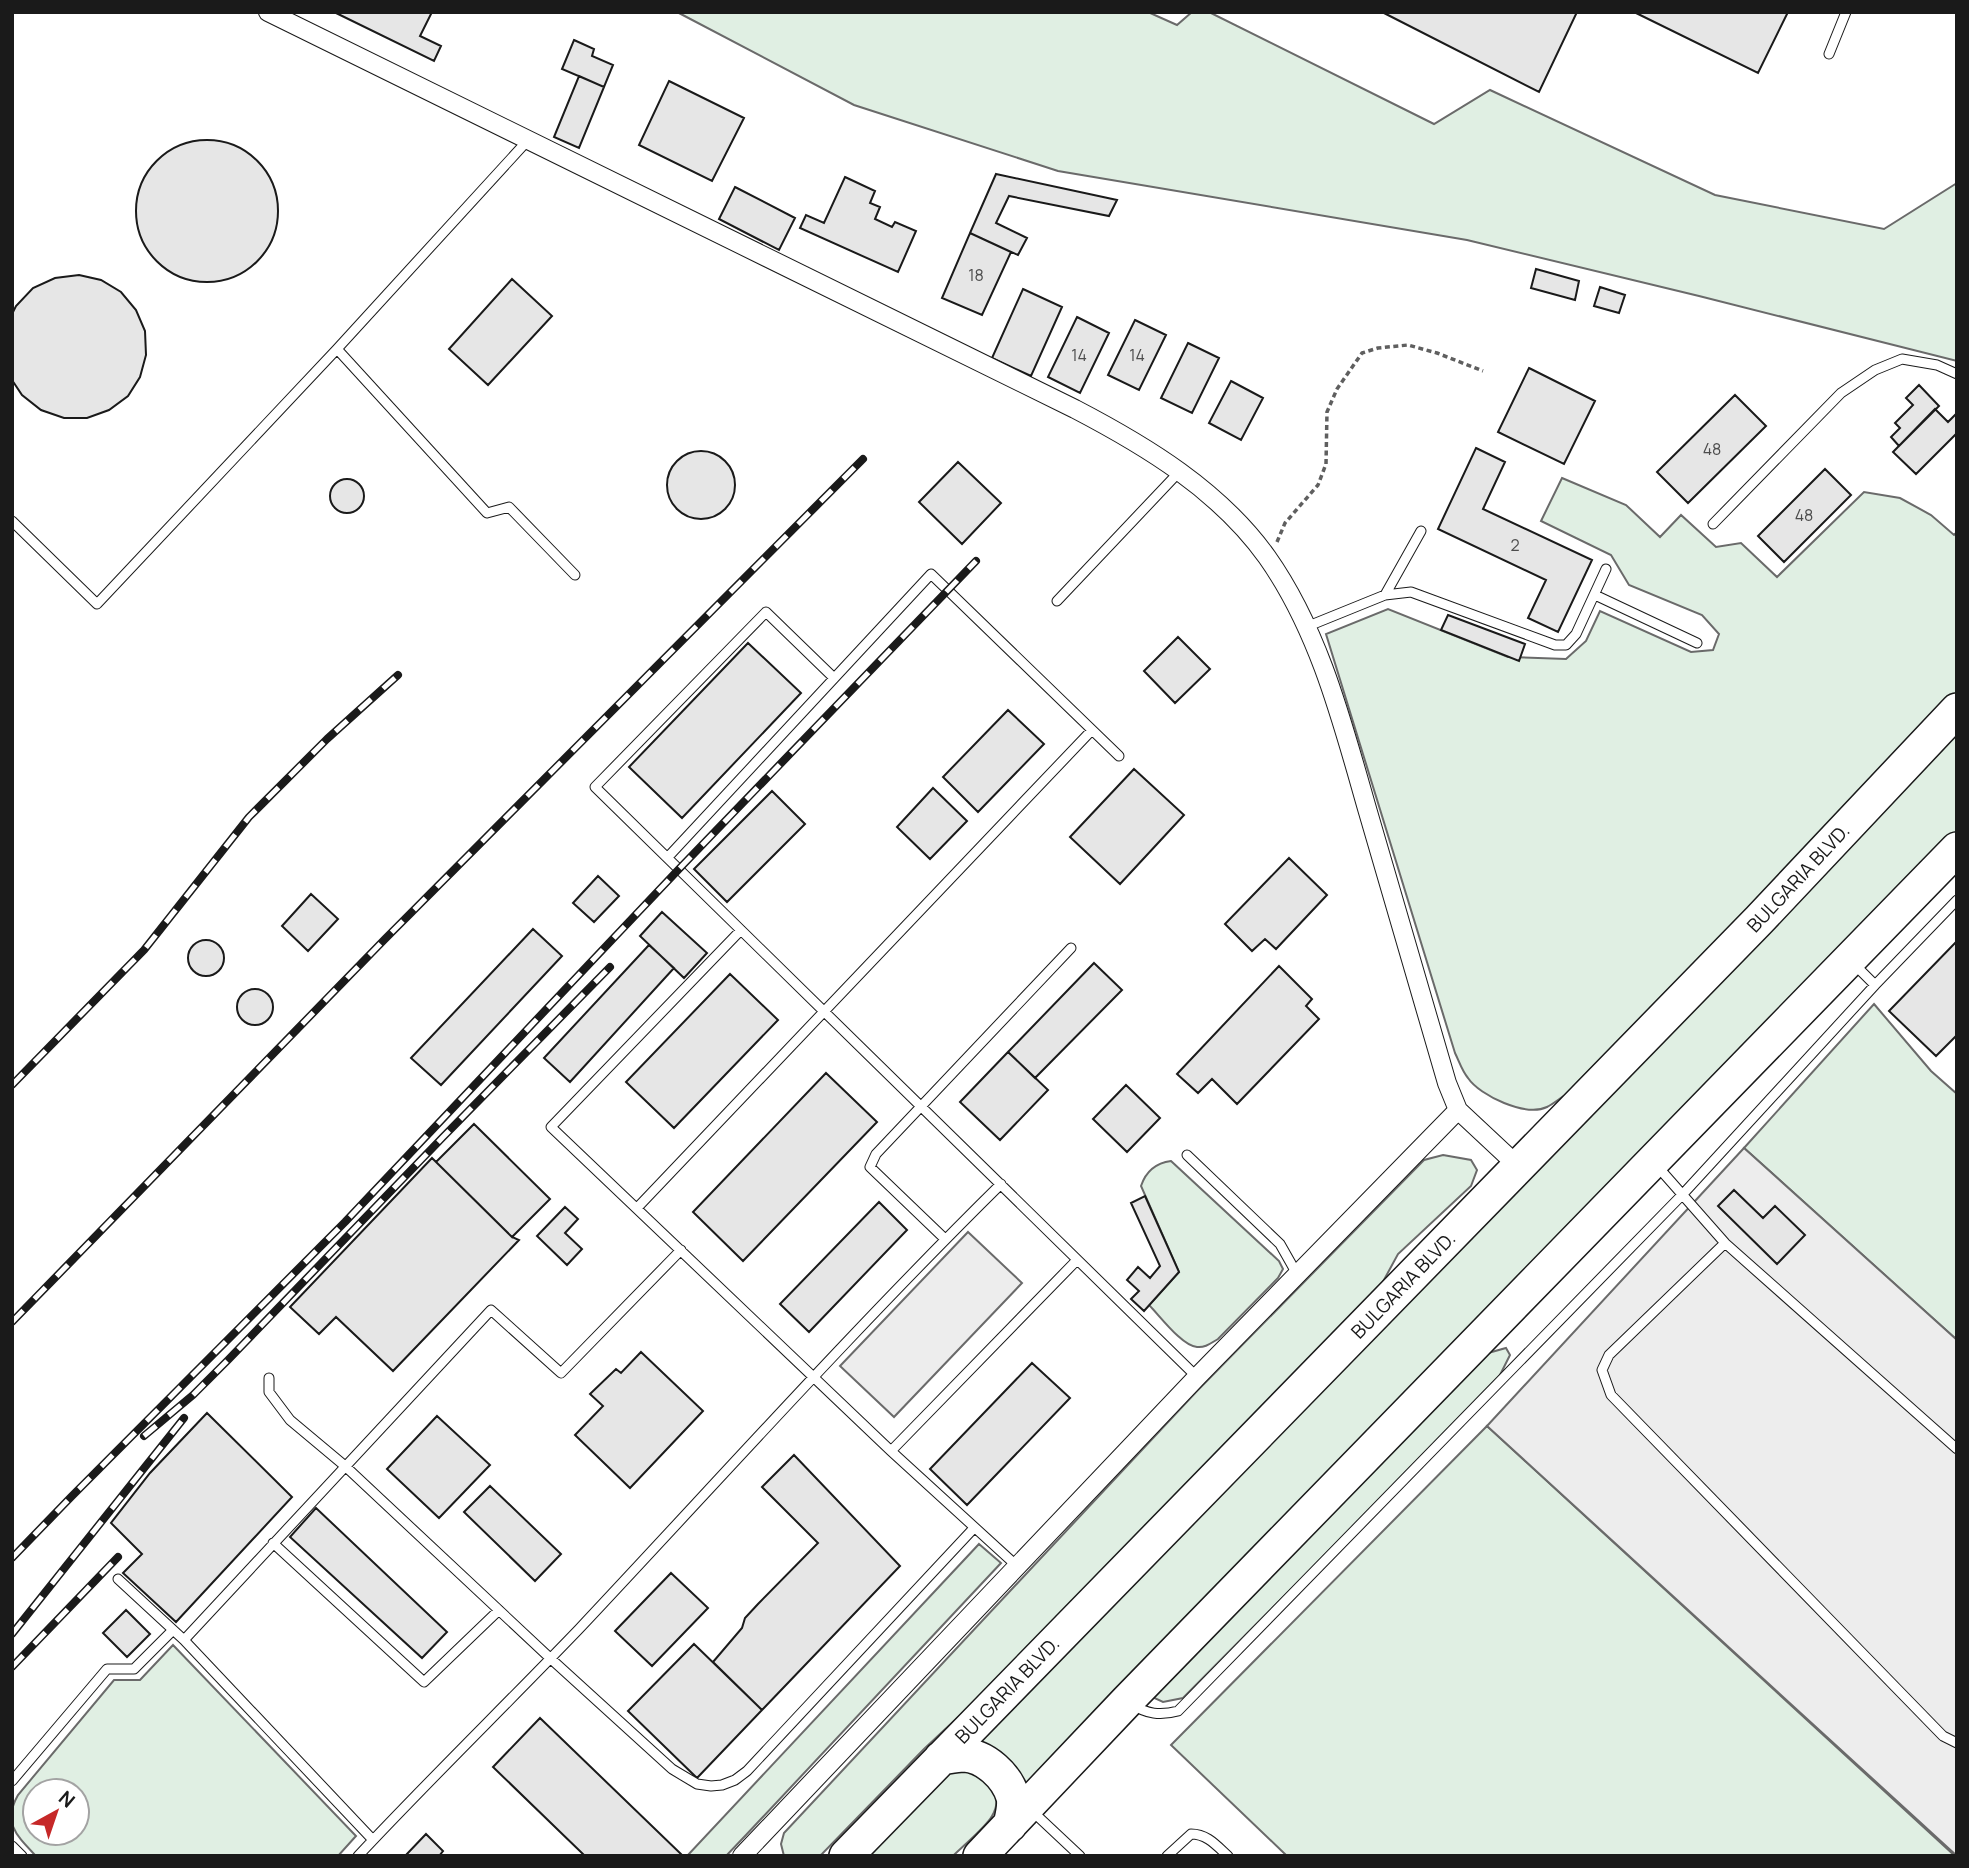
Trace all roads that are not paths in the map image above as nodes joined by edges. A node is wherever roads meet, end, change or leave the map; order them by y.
1 (268, 12) edge
2 (1846, 12) edge
3 (1829, 54) dead end
4 (529, 139) junction
5 (337, 349) junction
6 (1957, 374) edge
7 (1180, 471) junction
8 (12, 520) edge
9 (1713, 524) dead end
10 (1421, 530) dead end
11 (1606, 569) dead end
12 (575, 575) dead end
13 (1385, 595) junction
14 (1595, 595) junction
15 (1057, 601) dead end
16 (1306, 627) junction
17 (1698, 643) dead end
18 (834, 678) junction
19 (1957, 710) edge
20 (1092, 730) junction
21 (1119, 756) dead end
22 (668, 857) junction
23 (1943, 868) edge
24 (1957, 900) edge
25 (741, 930) junction
26 (1071, 948) dead end
27 (1850, 960) junction
28 (1875, 985) junction
29 (824, 1012) junction
30 (921, 1107) junction
31 (1458, 1110) junction
32 (1187, 1155) dead end
33 (1653, 1162) junction
34 (1519, 1167) junction
35 (1001, 1184) junction
36 (1683, 1194) junction
37 (637, 1208) junction
38 (945, 1239) junction
39 (1725, 1243) junction
40 (681, 1250) junction
41 (1077, 1259) junction
42 (1297, 1274) junction
43 (813, 1377) junction
44 (1197, 1377) junction
45 (269, 1378) dead end
46 (1957, 1449) edge
47 (891, 1451) junction
48 (345, 1466) junction
49 (974, 1528) junction
50 (273, 1543) junction
51 (1018, 1567) junction
52 (118, 1579) dead end
53 (499, 1610) junction
54 (173, 1630) junction
55 (184, 1640) junction
56 (550, 1658) junction
57 (1127, 1701) junction
58 (1957, 1743) edge
59 (941, 1758) junction
60 (12, 1781) edge
61 (1019, 1816) junction
62 (373, 1840) junction
63 (12, 1846) edge
64 (753, 1852) edge
65 (22, 1856) edge
66 (358, 1856) edge
67 (846, 1856) edge
68 (980, 1856) edge
69 (1080, 1856) edge
70 (1167, 1856) edge
71 (1228, 1856) edge

1 - 4 street
2 - 3 lane
4 - 5 lane
4 - 7 street
5 - 8 lane
5 - 12 lane
6 - 9 lane
7 - 15 lane
7 - 16 street
10 - 13 lane
11 - 14 lane
13 - 14 lane
13 - 16 lane
14 - 17 lane
16 - 31 street
18 - 20 lane
18 - 22 lane
18 - 22 lane
19 - 34 highway, BULGARIA BLVD.
20 - 21 lane
20 - 29 lane
22 - 25 lane
23 - 27 highway
24 - 28 lane
25 - 29 lane
25 - 37 lane
26 - 30 lane
27 - 28 lane
27 - 33 highway
28 - 36 lane
29 - 30 lane
29 - 37 lane
30 - 35 lane
30 - 38 lane
31 - 34 street
31 - 42 street
32 - 42 lane
33 - 36 lane
33 - 57 highway
34 - 59 highway, BULGARIA BLVD.
35 - 38 lane
35 - 41 lane
36 - 39 lane
36 - 57 lane
37 - 40 lane
38 - 43 lane
39 - 46 lane
39 - 58 lane
40 - 43 lane
40 - 48 lane
41 - 44 lane
41 - 47 lane
42 - 44 street
43 - 47 lane
43 - 56 lane
44 - 51 street
45 - 48 lane
47 - 49 lane
48 - 50 lane
48 - 53 lane
49 - 51 lane
49 - 56 lane
50 - 53 lane
50 - 55 lane
51 - 64 street
52 - 54 lane
53 - 56 lane
54 - 55 lane
54 - 60 lane
55 - 62 lane
56 - 62 lane
57 - 61 highway
59 - 61 highway
59 - 67 highway, BULGARIA BLVD.
61 - 68 highway
61 - 69 lane
62 - 66 lane
63 - 65 lane
70 - 71 lane

